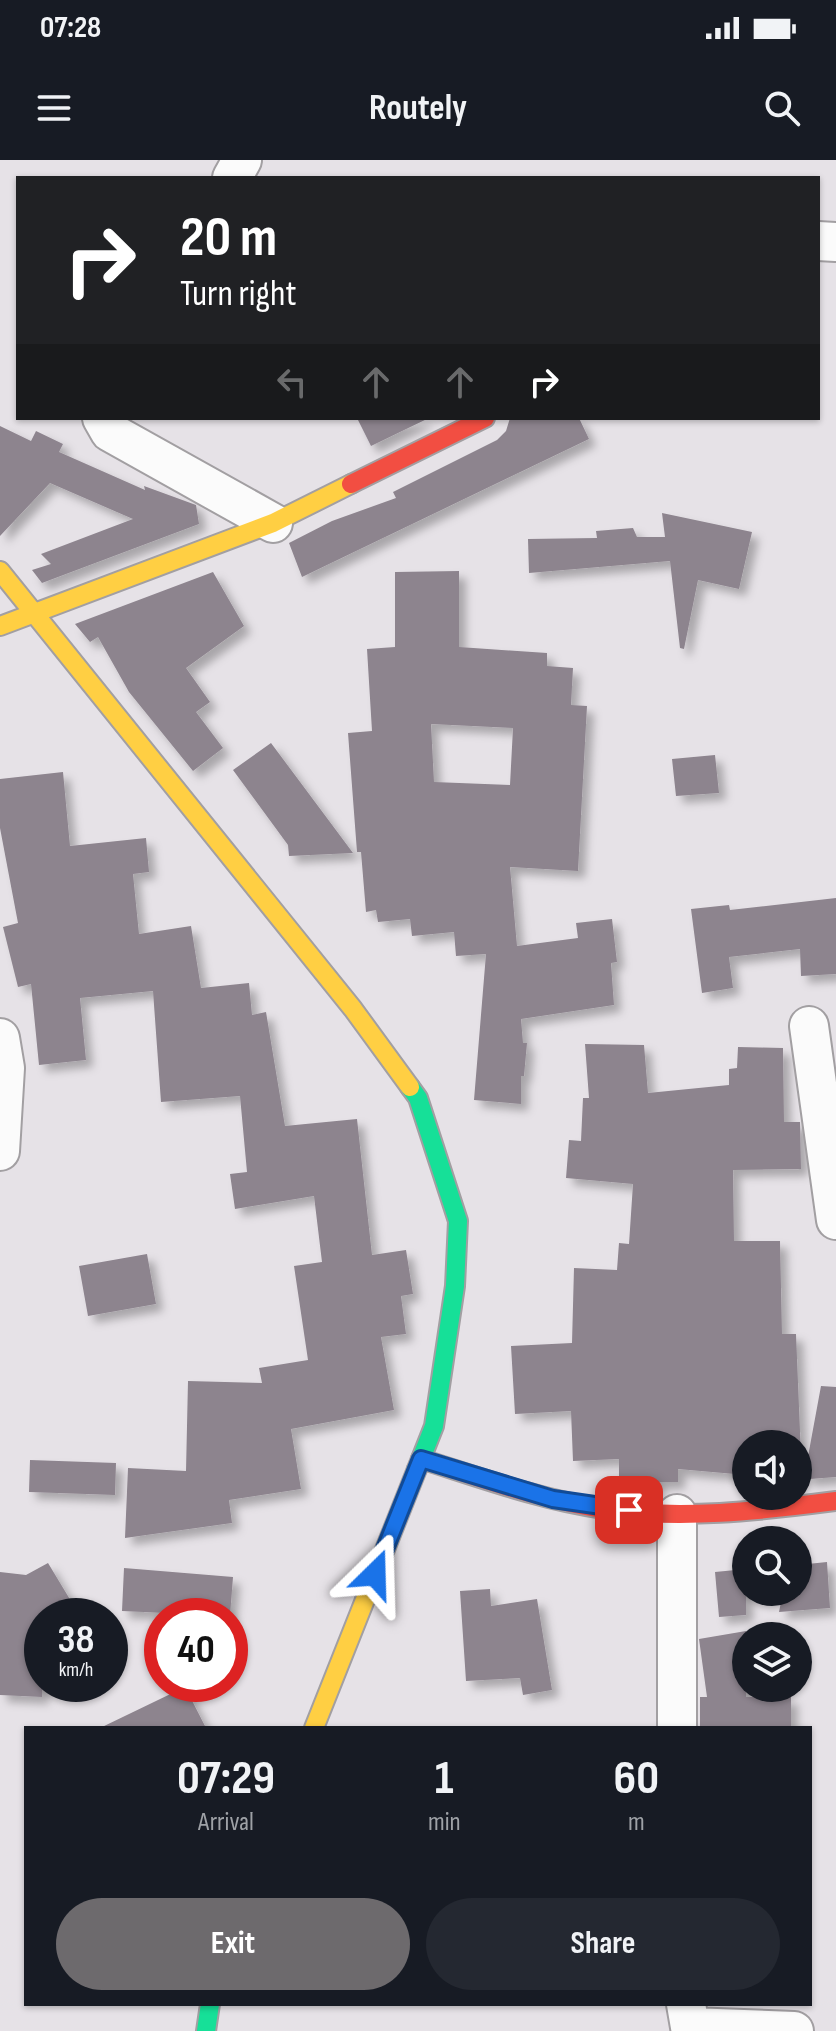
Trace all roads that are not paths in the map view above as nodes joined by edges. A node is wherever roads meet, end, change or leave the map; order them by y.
1 (103, 420) edge
2 (481, 420) edge
3 (273, 523) junction
4 (0, 571) edge
5 (33, 611) junction
6 (0, 626) edge
7 (809, 1026) dead end
8 (0, 1038) edge
9 (0, 1151) edge
10 (836, 1220) edge
11 (421, 1459) junction
12 (836, 1501) edge
13 (677, 1514) junction
14 (315, 1726) edge
15 (677, 1726) edge
16 (210, 2006) edge
17 (688, 2021) edge
18 (206, 2031) edge
19 (794, 2031) edge

1 - 3 street
2 - 3 street
3 - 5 street
4 - 5 street
5 - 6 street
5 - 11 street
7 - 10 street
8 - 9 street
11 - 13 street
11 - 14 street
12 - 13 street
13 - 15 street
16 - 18 street
17 - 19 street

